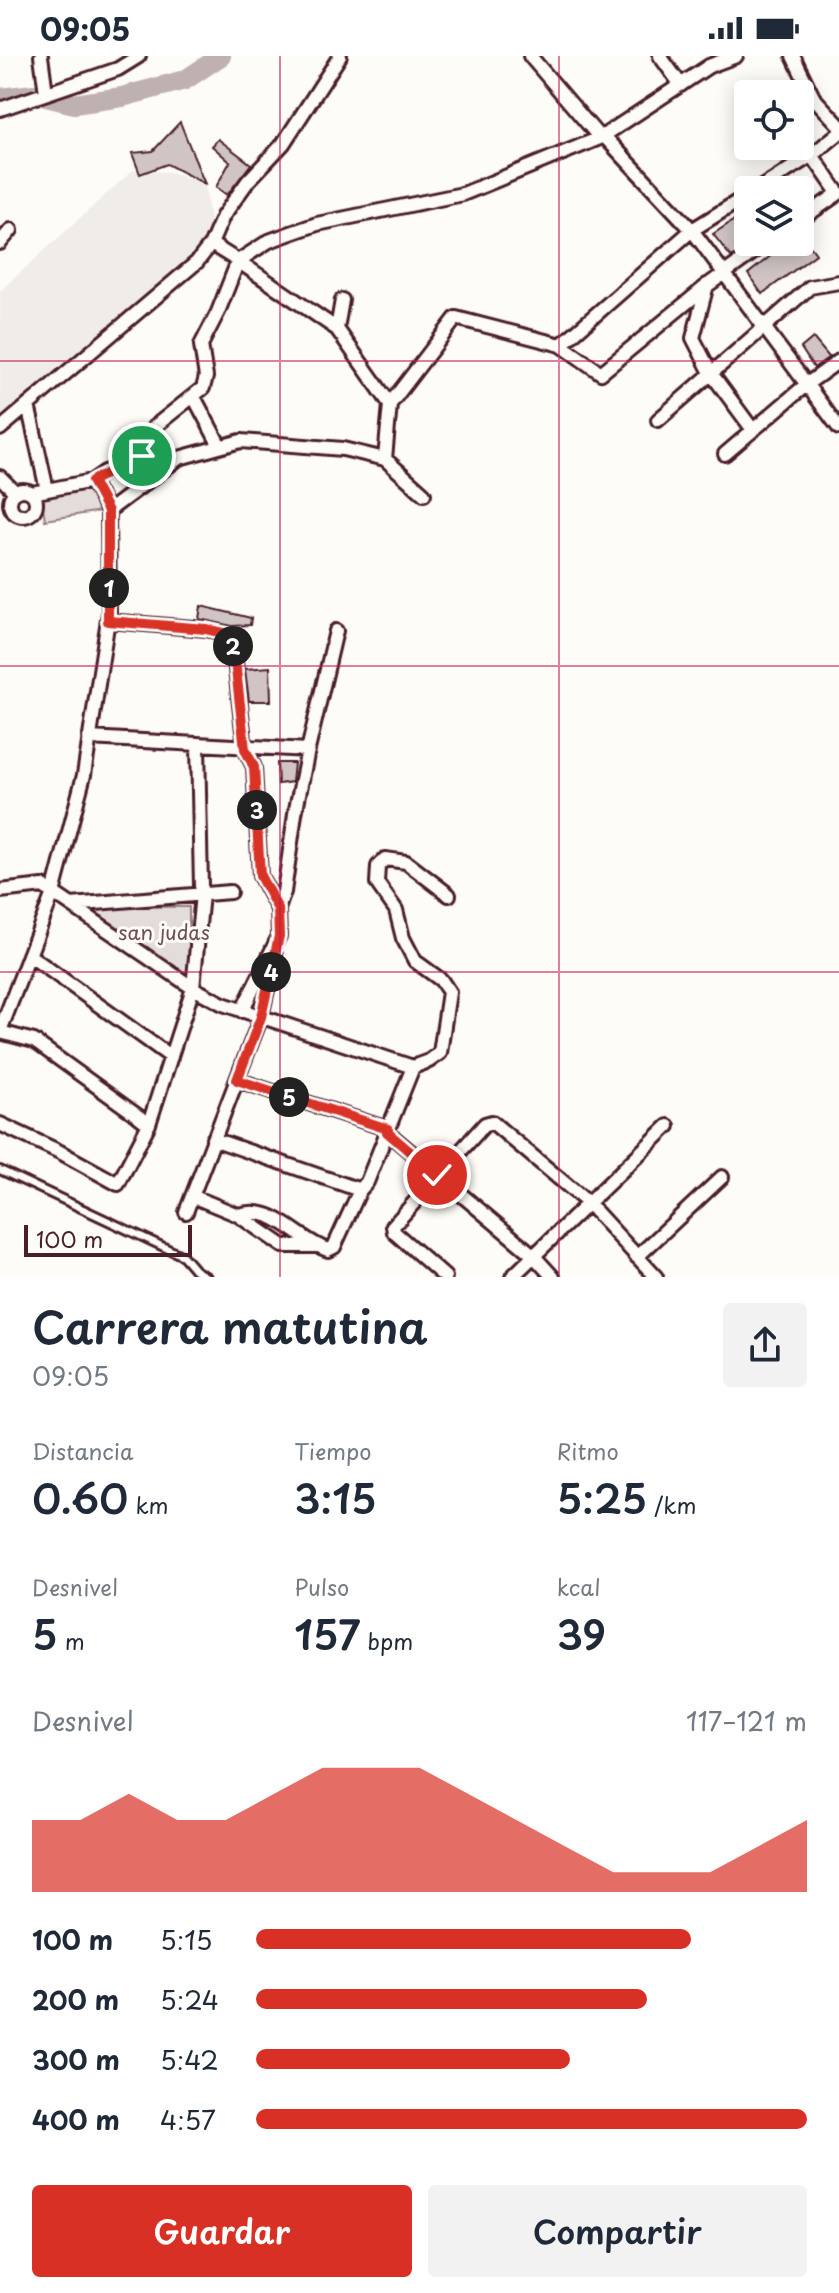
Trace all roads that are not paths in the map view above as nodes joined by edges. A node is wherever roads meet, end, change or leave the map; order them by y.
1 (41, 56) edge
2 (139, 56) edge
3 (340, 56) edge
4 (530, 56) edge
5 (660, 56) edge
6 (736, 56) edge
7 (793, 56) edge
8 (681, 85) junction
9 (46, 93) junction
10 (0, 109) edge
11 (839, 125) edge
12 (839, 133) edge
13 (602, 137) junction
14 (814, 153) edge
15 (814, 158) edge
16 (804, 160) edge
17 (779, 176) edge
18 (839, 193) edge
19 (734, 209) edge
20 (814, 210) edge
21 (11, 230) dead end
22 (692, 230) junction
23 (0, 243) edge
24 (211, 244) junction
25 (748, 256) edge
26 (238, 261) junction
27 (724, 273) junction
28 (839, 282) edge
29 (708, 285) junction
30 (342, 300) dead end
31 (765, 325) junction
32 (337, 329) junction
33 (561, 345) junction
34 (839, 361) edge
35 (711, 373) junction
36 (807, 384) junction
37 (194, 397) junction
38 (390, 404) junction
39 (28, 405) junction
40 (658, 420) dead end
41 (839, 428) edge
42 (0, 429) edge
43 (753, 430) junction
44 (220, 446) junction
45 (725, 454) dead end
46 (385, 459) junction
47 (0, 477) edge
48 (92, 481) junction
49 (47, 490) junction
50 (15, 492) junction
51 (32, 493) junction
52 (424, 494) dead end
53 (108, 511) junction
54 (13, 513) junction
55 (0, 521) edge
56 (108, 621) junction
57 (336, 631) dead end
58 (89, 738) junction
59 (198, 745) junction
60 (245, 749) junction
61 (308, 750) junction
62 (202, 890) junction
63 (0, 891) edge
64 (230, 892) dead end
65 (53, 893) junction
66 (449, 895) dead end
67 (71, 905) junction
68 (278, 909) junction
69 (279, 936) junction
70 (29, 955) junction
71 (193, 988) junction
72 (242, 1011) junction
73 (261, 1017) junction
74 (0, 1032) edge
75 (171, 1057) junction
76 (413, 1067) junction
77 (237, 1080) junction
78 (0, 1124) edge
79 (149, 1124) junction
80 (668, 1126) dead end
81 (387, 1131) junction
82 (213, 1139) junction
83 (0, 1170) edge
84 (435, 1173) junction
85 (722, 1177) dead end
86 (360, 1190) junction
87 (192, 1196) junction
88 (587, 1202) junction
89 (186, 1212) dead end
90 (238, 1215) junction
91 (316, 1246) junction
92 (533, 1255) junction
93 (637, 1257) junction
94 (207, 1277) edge
95 (445, 1277) edge
96 (512, 1277) edge
97 (553, 1277) edge
98 (656, 1277) edge

1 - 9 street
2 - 9 street
3 - 24 street
4 - 13 street
5 - 8 street
6 - 8 street
7 - 11 street
8 - 13 street
9 - 10 street
12 - 14 street
13 - 22 street
13 - 26 street
15 - 18 street
16 - 17 street
18 - 20 street
19 - 22 street
21 - 23 street
22 - 27 street
22 - 33 street
24 - 26 street
24 - 39 street
25 - 27 street
26 - 32 street
26 - 37 street
27 - 29 street
27 - 31 street
28 - 31 street
29 - 33 street
29 - 35 street
30 - 32 street
31 - 35 street
31 - 36 street
32 - 38 street
33 - 38 street
34 - 36 street
35 - 40 street
35 - 43 street
36 - 41 street
36 - 43 street
37 - 44 street
37 - 48 street
38 - 46 street
39 - 42 street
39 - 49 street
43 - 45 street
44 - 46 street
44 - 53 street
46 - 52 street
47 - 50 street
48 - 49 street
48 - 53 street
49 - 51 street
50 - 51 street
50 - 54 street
51 - 54 street
53 - 56 street
54 - 55 street
56 - 58 street
56 - 60 street
57 - 61 street
58 - 59 street
58 - 65 street
59 - 60 street
59 - 62 street
60 - 61 street
60 - 68 street
61 - 68 street
62 - 64 street
62 - 67 street
62 - 71 street
63 - 65 street
65 - 67 street
65 - 70 street
66 - 76 street
67 - 71 street
68 - 69 street
69 - 72 street
69 - 73 street
70 - 74 street
70 - 75 street
71 - 72 street
71 - 75 street
72 - 73 street
73 - 76 street
73 - 77 street
74 - 79 street
75 - 79 street
76 - 81 street
77 - 81 street
77 - 82 street
78 - 79 street
80 - 88 street
81 - 84 street
81 - 86 street
82 - 86 street
82 - 87 street
83 - 94 lane
84 - 88 street
84 - 92 street
84 - 95 street
85 - 93 street
86 - 91 street
87 - 89 street
87 - 90 street
88 - 92 street
88 - 93 street
90 - 91 street
90 - 91 street
92 - 96 street
92 - 97 street
93 - 98 street

